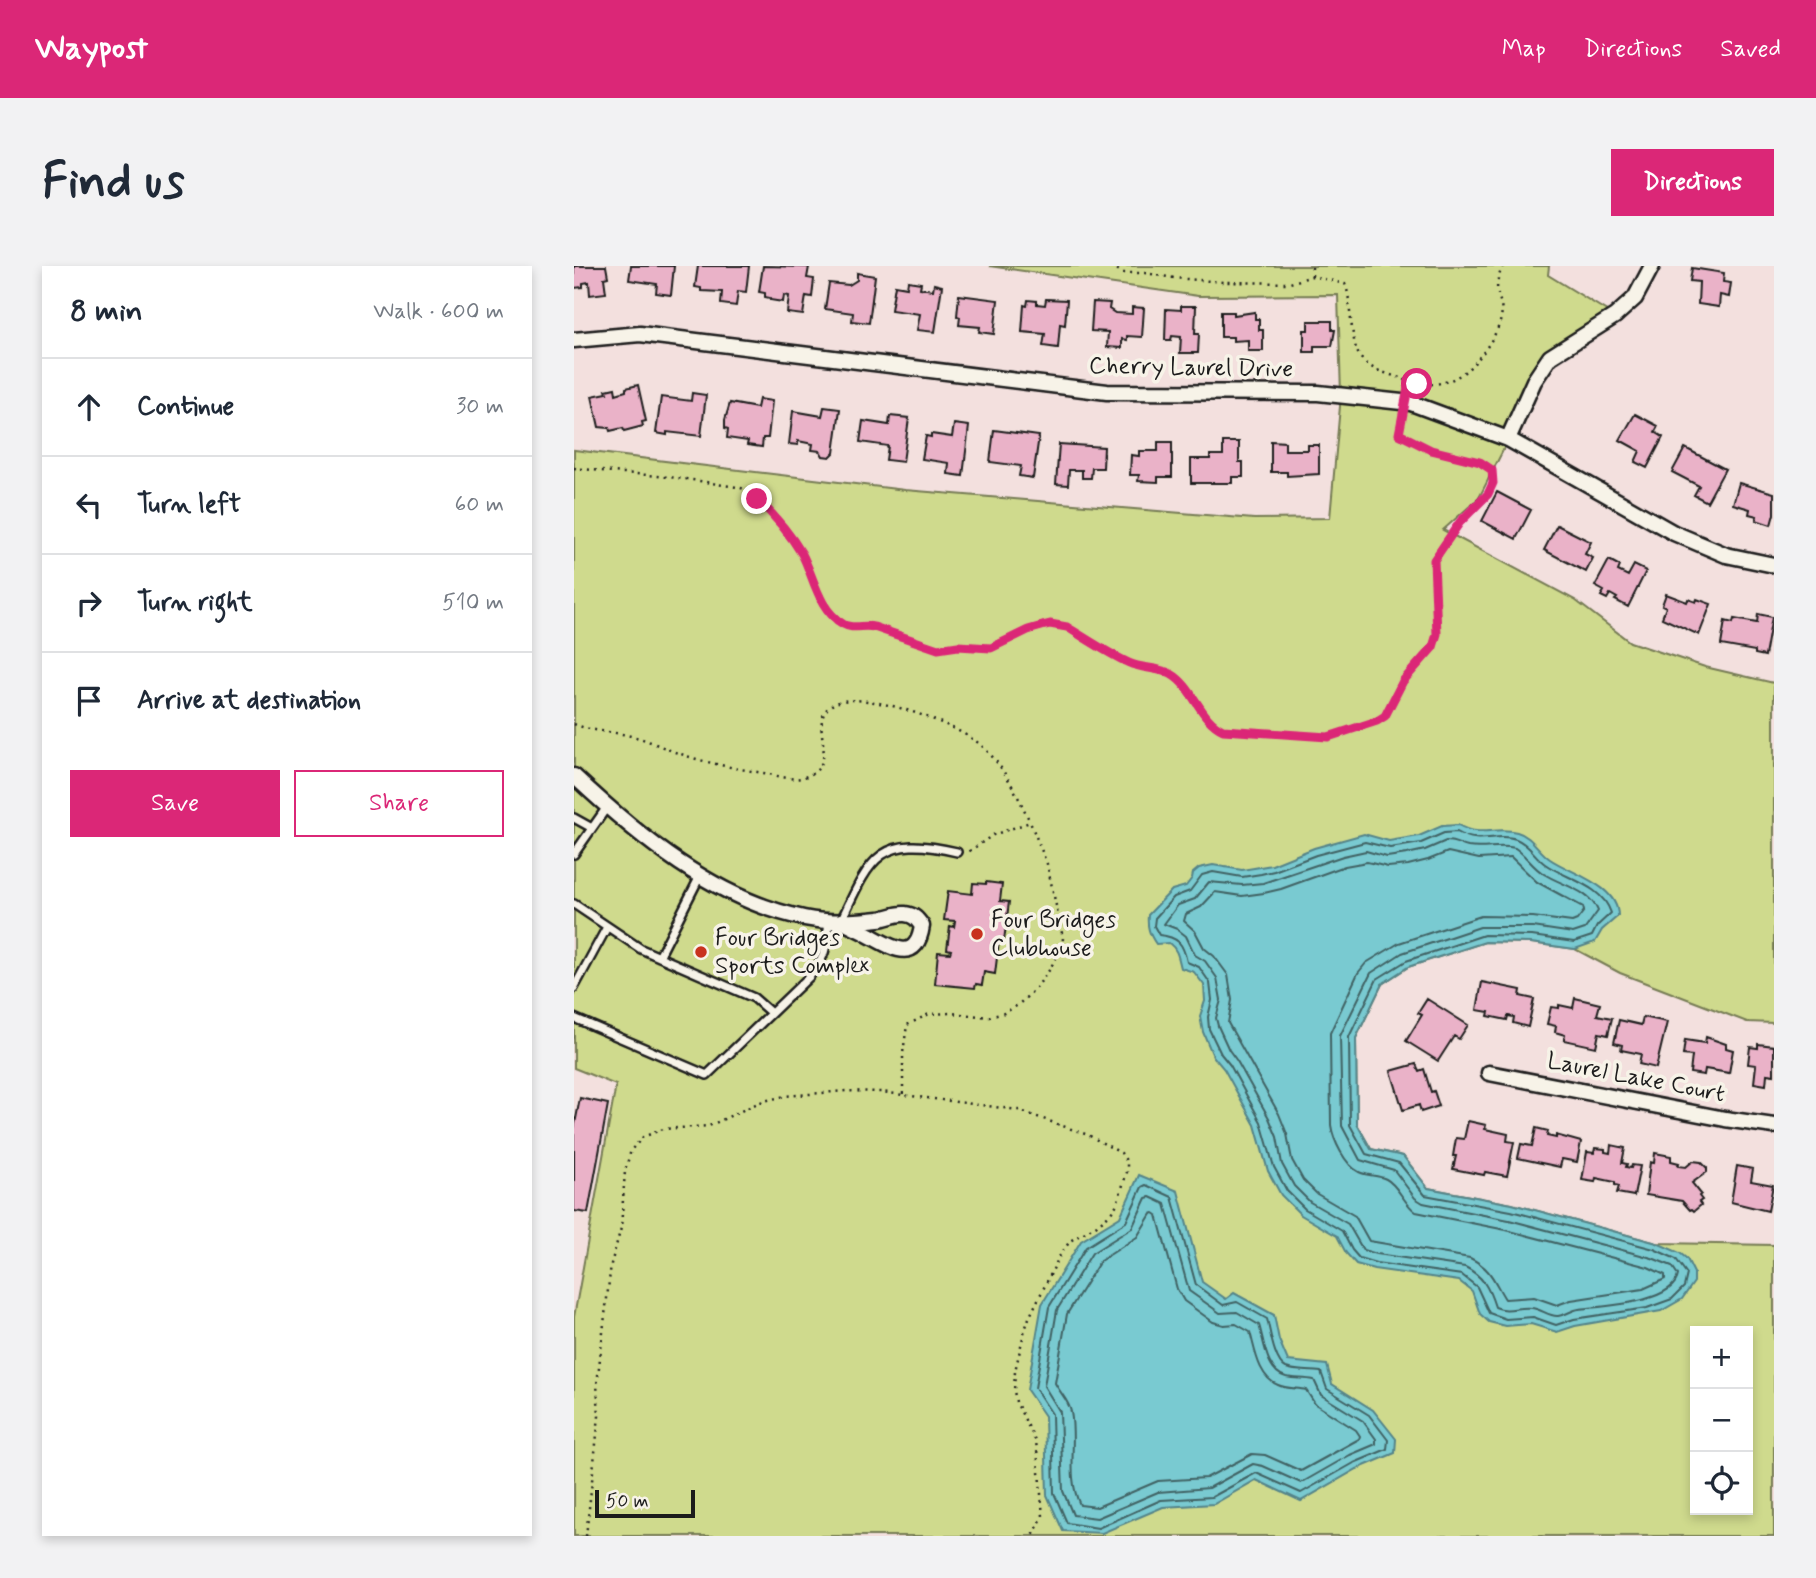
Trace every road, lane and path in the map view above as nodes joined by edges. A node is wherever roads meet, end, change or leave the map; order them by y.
1 (1111, 266) edge
2 (1312, 266) edge
3 (1503, 266) edge
4 (1652, 266) edge
5 (1312, 276) junction
6 (574, 340) edge
7 (1409, 383) junction
8 (1404, 402) junction
9 (1508, 439) junction
10 (574, 468) edge
11 (1774, 565) edge
12 (574, 724) edge
13 (574, 776) edge
14 (607, 807) junction
15 (574, 818) edge
16 (1030, 822) junction
17 (592, 828) junction
18 (957, 852) joint
19 (574, 855) edge
20 (701, 875) junction
21 (574, 904) edge
22 (835, 921) junction
23 (607, 927) junction
24 (659, 957) junction
25 (574, 988) edge
26 (771, 1013) junction
27 (574, 1018) edge
28 (1489, 1073) dead end
29 (903, 1094) junction
30 (1774, 1126) edge
31 (586, 1536) edge
32 (1033, 1536) edge

1 - 5 path
2 - 5 path
3 - 7 path
4 - 9 street
5 - 7 path
6 - 8 street, Cherry Laurel Drive
7 - 8 path
8 - 9 street, Cherry Laurel Drive
8 - 10 path
9 - 11 street, Cherry Laurel Drive
12 - 16 path
13 - 14 street
14 - 17 lane
14 - 20 street
15 - 17 lane
16 - 18 path
16 - 29 path
17 - 19 lane
18 - 22 lane
20 - 22 street
20 - 24 lane
21 - 23 lane
22 - 22 street
22 - 26 lane
23 - 24 lane
23 - 25 lane
24 - 26 lane
26 - 27 lane
28 - 30 street, Laurel Lake Court
29 - 31 path
29 - 32 path

